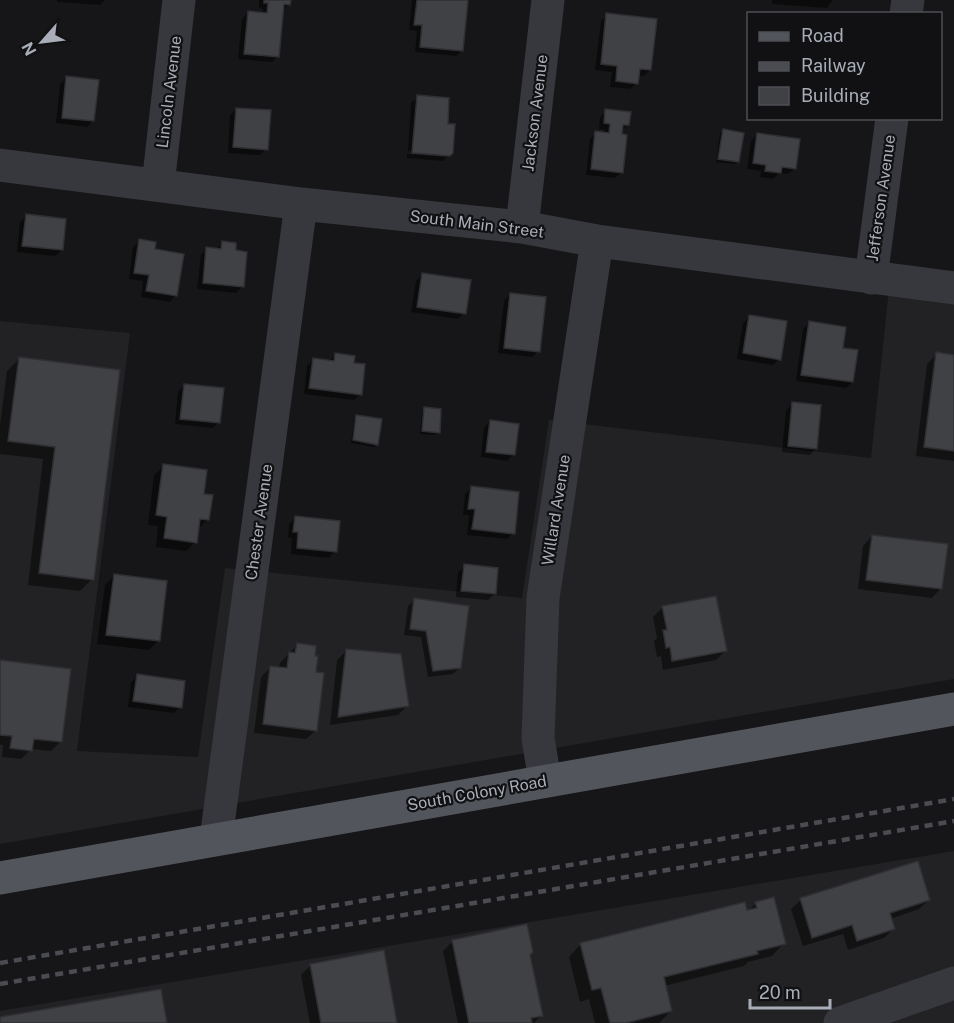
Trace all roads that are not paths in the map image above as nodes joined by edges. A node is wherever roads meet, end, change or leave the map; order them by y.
1 (180, 0) edge
2 (548, 0) edge
3 (892, 120) edge
4 (0, 165) edge
5 (158, 185) junction
6 (301, 204) junction
7 (522, 227) junction
8 (597, 241) junction
9 (871, 278) junction
10 (954, 288) edge
11 (954, 709) edge
12 (545, 781) junction
13 (216, 839) junction
14 (0, 878) edge
15 (954, 983) edge
16 (840, 1023) edge

1 - 5 street, Lincoln Avenue
2 - 7 street, Jackson Avenue
3 - 9 street, Jefferson Avenue
4 - 5 street, South Main Street
5 - 6 street, South Main Street
6 - 7 street, South Main Street
6 - 13 street, Chester Avenue
7 - 8 street, South Main Street
8 - 9 street, South Main Street
8 - 12 street, Willard Avenue
9 - 10 street, South Main Street
11 - 12 main road, South Colony Road
12 - 13 main road, South Colony Road
13 - 14 main road, South Colony Road
15 - 16 street

